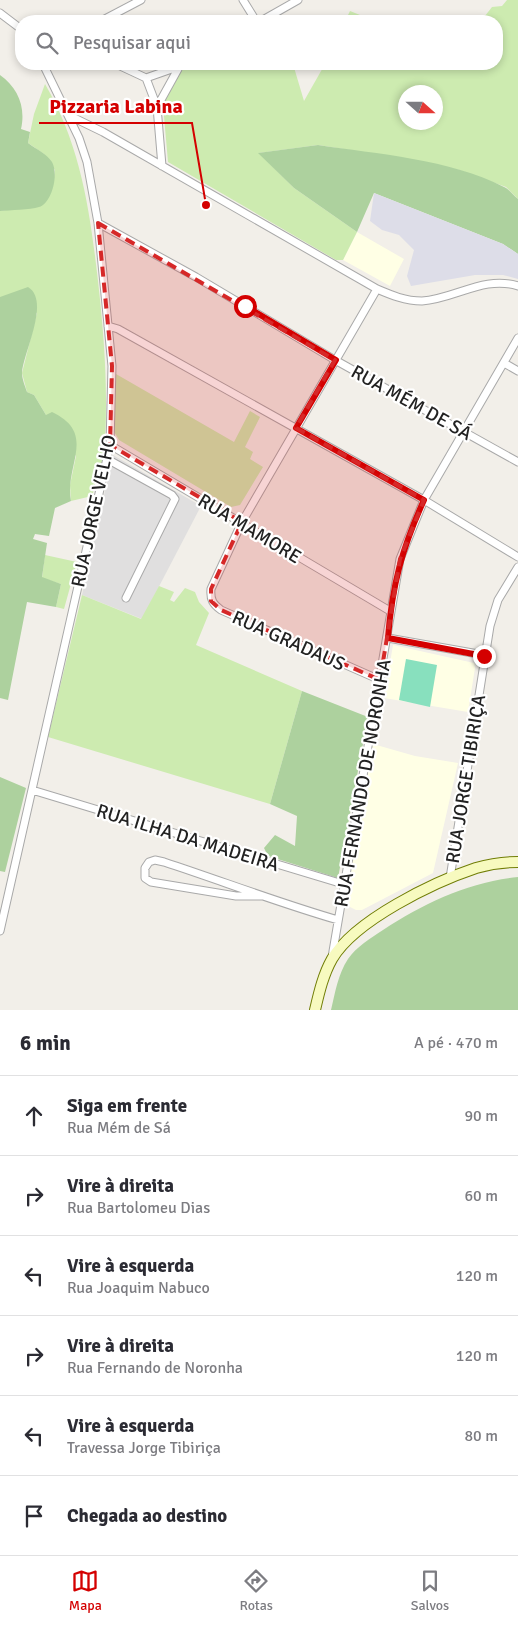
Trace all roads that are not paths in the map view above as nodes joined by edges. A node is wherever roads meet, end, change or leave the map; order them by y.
1 (141, 0) edge
2 (243, 0) edge
3 (298, 0) edge
4 (0, 13) edge
5 (112, 15) edge
6 (252, 15) edge
7 (272, 15) edge
8 (15, 24) edge
9 (46, 70) edge
10 (129, 70) edge
11 (174, 70) edge
12 (177, 70) edge
13 (146, 78) junction
14 (157, 107) junction
15 (70, 116) junction
16 (162, 166) junction
17 (98, 223) junction
18 (518, 286) edge
19 (376, 289) junction
20 (108, 326) junction
21 (518, 338) edge
22 (336, 360) junction
23 (504, 363) junction
24 (518, 371) edge
25 (296, 428) junction
26 (464, 430) junction
27 (110, 445) junction
28 (107, 459) junction
29 (518, 462) edge
30 (424, 500) junction
31 (242, 522) junction
32 (518, 557) edge
33 (518, 568) edge
34 (126, 598) dead end
35 (390, 611) junction
36 (388, 638) junction
37 (484, 656) junction
38 (380, 680) junction
39 (32, 790) junction
40 (518, 862) edge
41 (450, 878) junction
42 (343, 884) junction
43 (260, 896) junction
44 (338, 920) junction
45 (0, 931) edge
46 (332, 959) junction
47 (314, 1010) edge

1 - 5 street
2 - 6 street
3 - 7 street
4 - 8 street
9 - 15 street, RUA JORGE VELHO
10 - 13 street
11 - 13 street
12 - 14 street
13 - 14 street
14 - 16 street
15 - 16 street
15 - 17 street, RUA JORGE VELHO
16 - 19 street
17 - 20 street, RUA JORGE VELHO
17 - 22 street, RUA MÉM DE SÁ
18 - 19 street
19 - 22 street
20 - 25 street
20 - 27 street, RUA JORGE VELHO
21 - 23 street, RUA FERNANDO DE NORONHA
22 - 25 street
22 - 26 street, RUA MÉM DE SÁ
23 - 24 street
23 - 26 street, RUA FERNANDO DE NORONHA
25 - 30 street
25 - 31 street
26 - 29 street, RUA MÉM DE SÁ
26 - 30 street, RUA FERNANDO DE NORONHA
27 - 28 street, RUA JORGE VELHO
27 - 31 street, RUA MAMORE
28 - 34 street
28 - 39 street, RUA JORGE VELHO
30 - 32 street
30 - 35 street, RUA FERNANDO DE NORONHA
31 - 35 street, RUA MAMORE
31 - 38 street, RUA GRADAUS
33 - 37 street, RUA JORGE TIBIRIÇA
35 - 36 street, RUA FERNANDO DE NORONHA
36 - 37 street
36 - 38 street, RUA FERNANDO DE NORONHA
37 - 41 street, RUA JORGE TIBIRIÇA
38 - 42 street, RUA FERNANDO DE NORONHA
39 - 42 street, RUA ILHA DA MADEIRA
39 - 45 street, RUA JORGE VELHO
40 - 41 main road
41 - 46 main road
42 - 44 street, RUA FERNANDO DE NORONHA
43 - 43 street
43 - 44 street
44 - 46 street, RUA FERNANDO DE NORONHA
46 - 47 main road

